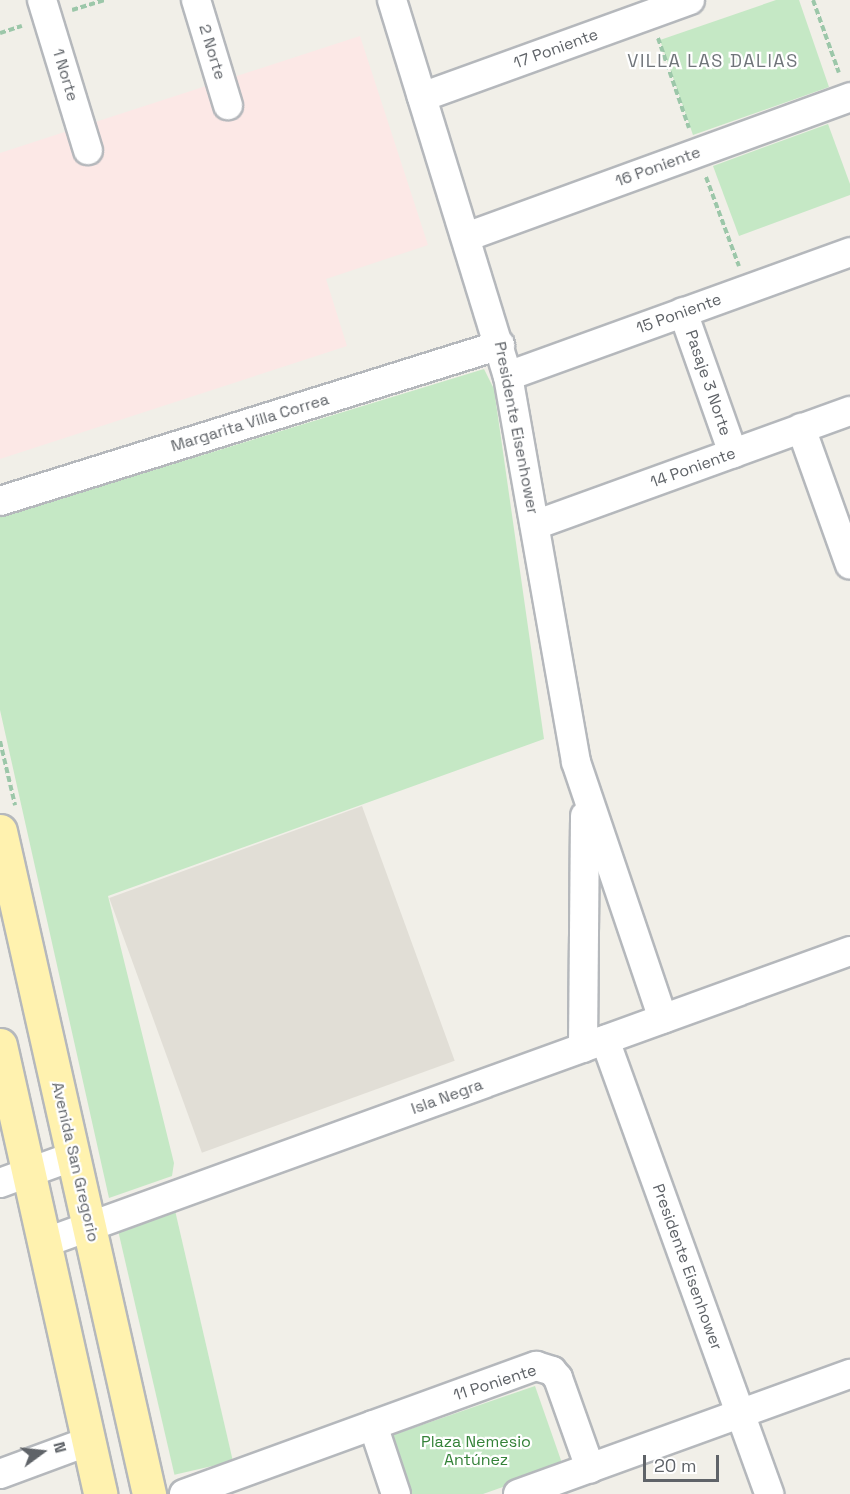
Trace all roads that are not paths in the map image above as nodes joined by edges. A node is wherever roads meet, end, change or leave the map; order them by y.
1 (42, 0) edge
2 (196, 0) edge
3 (392, 0) edge
4 (690, 0) edge
5 (422, 97) junction
6 (849, 98) edge
7 (228, 105) dead end
8 (88, 150) dead end
9 (466, 237) junction
10 (850, 252) edge
11 (683, 312) junction
12 (500, 345) junction
13 (508, 376) junction
14 (850, 411) edge
15 (801, 428) junction
16 (733, 453) junction
17 (0, 501) edge
18 (535, 525) junction
19 (850, 565) edge
20 (585, 796) junction
21 (0, 831) edge
22 (850, 951) edge
23 (663, 1019) junction
24 (594, 1044) junction
25 (0, 1045) edge
26 (74, 1156) junction
27 (14, 1178) edge
28 (89, 1227) junction
29 (44, 1243) junction
30 (850, 1374) edge
31 (740, 1413) junction
32 (373, 1425) junction
33 (89, 1442) junction
34 (590, 1468) junction
35 (0, 1474) edge
36 (100, 1494) edge
37 (149, 1494) edge
38 (184, 1494) edge
39 (396, 1494) edge
40 (518, 1494) edge
41 (769, 1494) edge

1 - 8 street, 1 Norte
2 - 7 street, 2 Norte
3 - 5 street, Presidente Eisenhower
4 - 5 street, 17 Poniente
5 - 9 street, Presidente Eisenhower
6 - 9 street, 16 Poniente
9 - 12 street, Presidente Eisenhower
10 - 11 street, 15 Poniente
11 - 13 street, 15 Poniente
11 - 16 street, Pasaje 3 Norte
12 - 13 street, Presidente Eisenhower
12 - 17 street, Margarita Villa Correa
13 - 18 street, Presidente Eisenhower
14 - 15 street, 14 Poniente
15 - 16 street, 14 Poniente
15 - 19 street
16 - 18 street, 14 Poniente
18 - 20 street, Presidente Eisenhower
20 - 23 street, Presidente Eisenhower
20 - 24 street, Presidente Eisenhower
21 - 26 main road, Avenida San Gregorio
22 - 23 street, Isla Negra
23 - 24 street, Isla Negra
24 - 28 street, Isla Negra
24 - 31 street, Presidente Eisenhower
25 - 27 main road
26 - 27 street
26 - 28 main road, Avenida San Gregorio
27 - 29 main road
28 - 29 street, Isla Negra
28 - 37 main road, Avenida San Gregorio
29 - 33 main road
30 - 31 street
31 - 34 street
31 - 41 street, Presidente Eisenhower
32 - 34 street, 11 Poniente
32 - 38 street, 11 Poniente
32 - 39 street
33 - 35 street
33 - 36 main road
34 - 40 street

